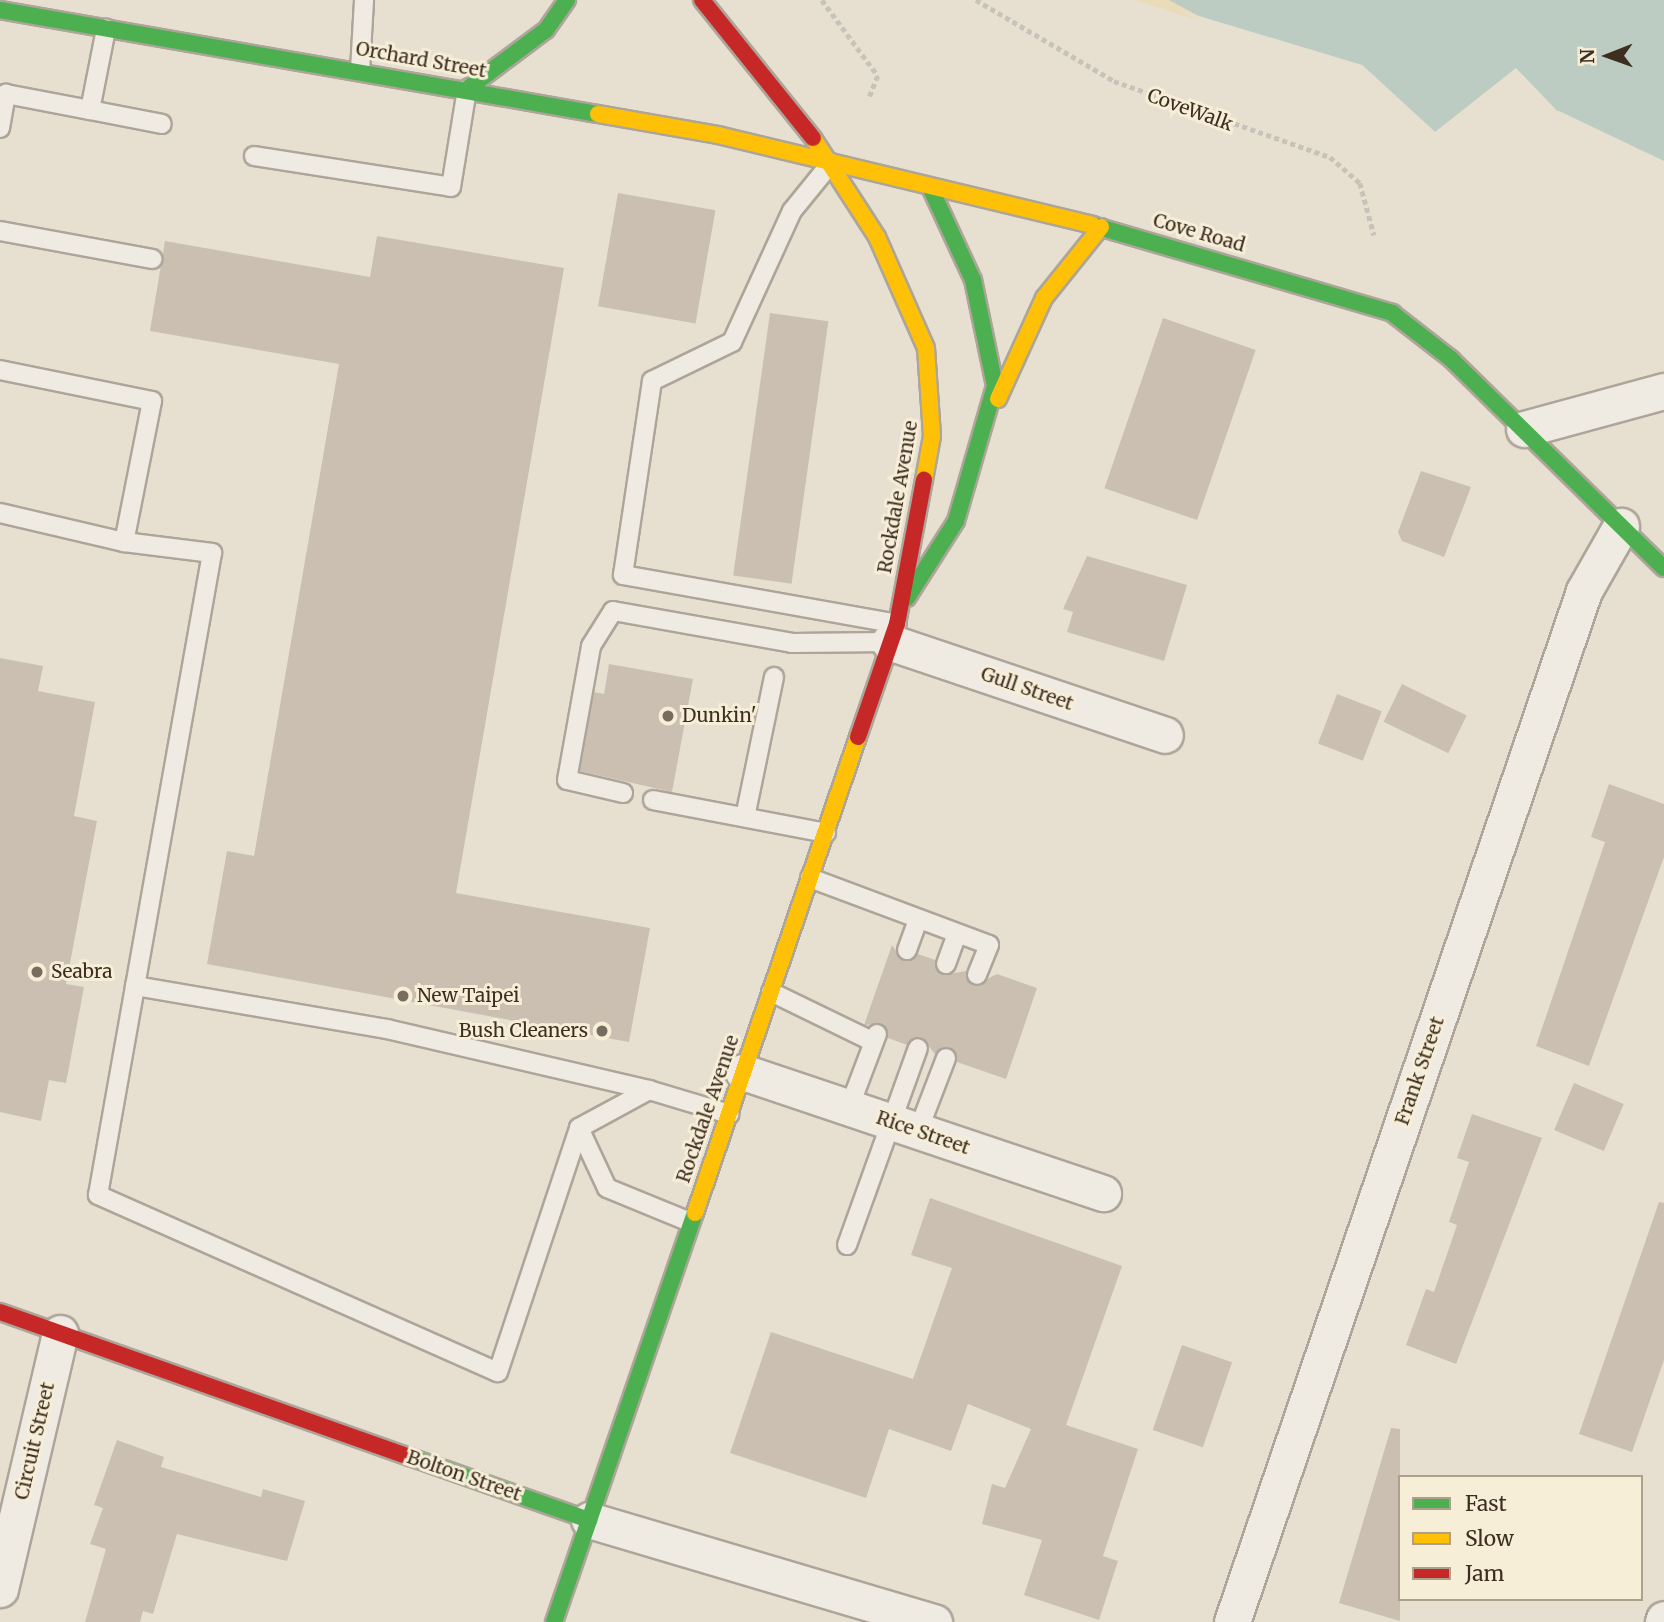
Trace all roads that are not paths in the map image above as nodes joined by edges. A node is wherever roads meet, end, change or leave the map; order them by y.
1 (364, 0) edge
2 (568, 0) edge
3 (702, 0) edge
4 (0, 10) edge
5 (106, 29) junction
6 (360, 70) junction
7 (467, 89) junction
8 (90, 110) junction
9 (162, 124) dead end
10 (0, 128) edge
11 (254, 156) dead end
12 (831, 163) junction
13 (930, 187) junction
14 (1101, 227) junction
15 (0, 232) edge
16 (152, 259) dead end
17 (0, 370) edge
18 (1664, 391) edge
19 (990, 417) junction
20 (1524, 429) junction
21 (0, 513) edge
22 (1621, 526) junction
23 (124, 542) junction
24 (1664, 568) edge
25 (896, 625) junction
26 (774, 677) dead end
27 (1165, 736) dead end
28 (623, 793) dead end
29 (653, 800) dead end
30 (745, 817) junction
31 (826, 833) junction
32 (810, 878) junction
33 (918, 919) junction
34 (957, 934) junction
35 (907, 950) dead end
36 (946, 964) dead end
37 (977, 975) dead end
38 (135, 986) junction
39 (771, 992) junction
40 (918, 1048) dead end
41 (946, 1058) dead end
42 (743, 1072) junction
43 (649, 1090) junction
44 (849, 1108) junction
45 (729, 1114) junction
46 (904, 1127) junction
47 (579, 1128) junction
48 (1103, 1194) dead end
49 (690, 1222) junction
50 (847, 1245) dead end
51 (0, 1312) edge
52 (60, 1333) junction
53 (589, 1520) junction
54 (0, 1589) edge
55 (554, 1622) edge
56 (934, 1622) edge
57 (1232, 1622) edge

1 - 6 lane
2 - 7 main road
3 - 12 main road
4 - 5 main road, Orchard Street
5 - 6 main road, Orchard Street
5 - 8 lane
6 - 7 main road, Orchard Street
7 - 11 lane
7 - 12 main road, Orchard Street
8 - 9 lane
8 - 10 lane
12 - 13 main road, Cove Road
12 - 25 main road, Rockdale Avenue
12 - 25 lane
13 - 14 main road, Cove Road
13 - 19 main road, Rockdale Avenue
14 - 19 main road
14 - 20 main road, Cove Road
15 - 16 lane
17 - 23 lane
18 - 20 street
19 - 25 main road, Rockdale Avenue
20 - 22 main road, Cove Road
21 - 23 lane
22 - 24 main road, Cove Road
22 - 57 street, Frank Street
23 - 38 lane
25 - 27 street, Gull Street
25 - 28 lane
25 - 31 main road, Rockdale Avenue
26 - 30 lane
29 - 30 lane
30 - 31 lane
31 - 32 main road, Rockdale Avenue
32 - 33 lane
32 - 39 main road, Rockdale Avenue
33 - 34 lane
33 - 35 lane
34 - 36 lane
34 - 37 lane
38 - 43 lane
38 - 47 lane
39 - 42 main road, Rockdale Avenue
39 - 44 lane
40 - 46 lane
41 - 46 lane
42 - 44 street, Rice Street
42 - 45 main road, Rockdale Avenue
43 - 45 lane
43 - 47 lane
44 - 46 street, Rice Street
45 - 49 main road, Rockdale Avenue
46 - 48 street, Rice Street
46 - 50 lane
47 - 49 lane
49 - 53 main road, Rockdale Avenue
51 - 52 main road, Bolton Street
52 - 53 main road, Bolton Street
52 - 54 street, Circuit Street
53 - 55 main road, Rockdale Avenue
53 - 56 street, Bolton Street

